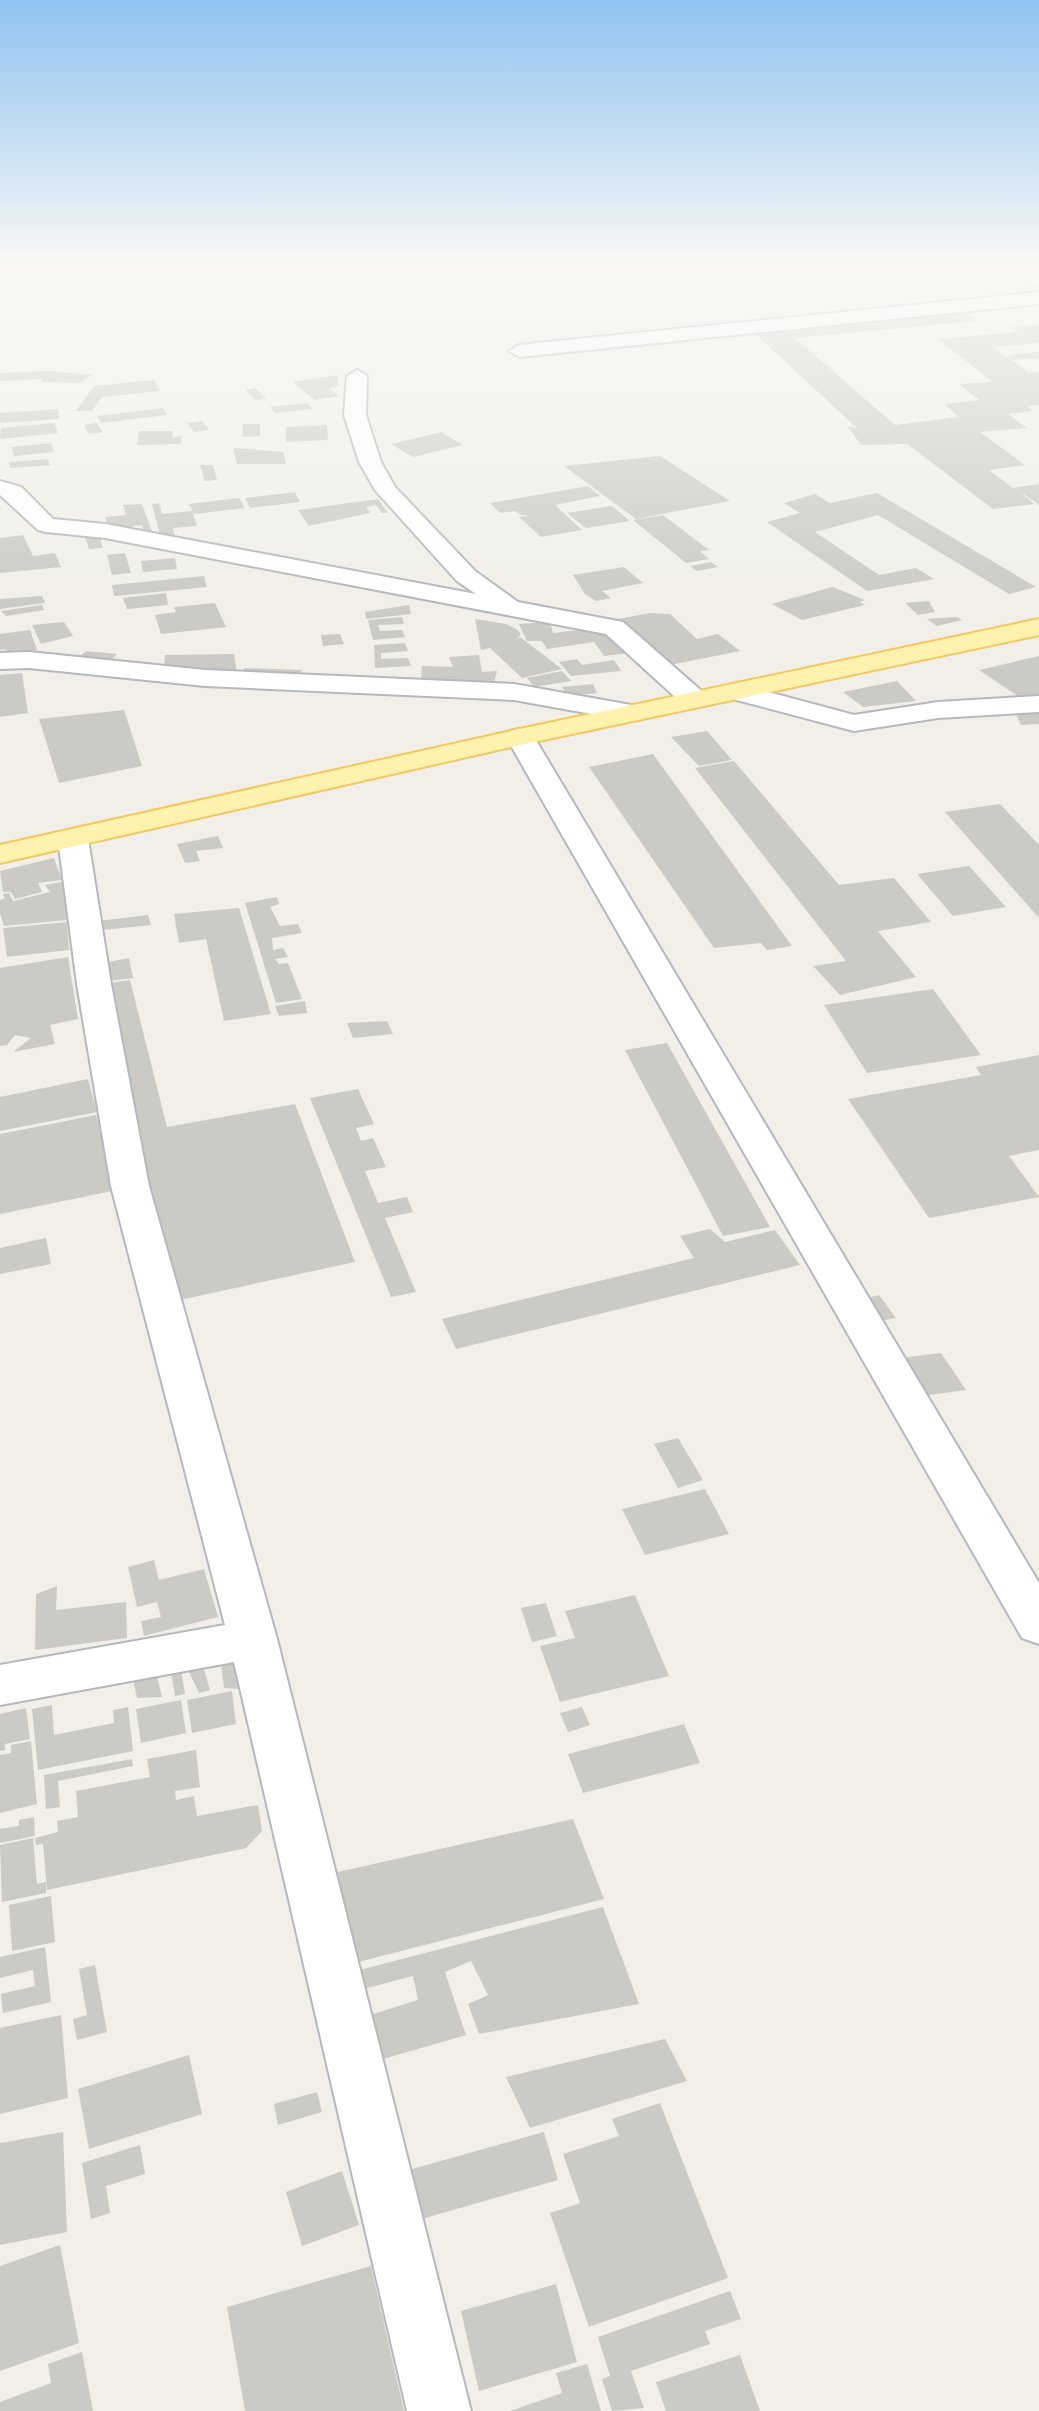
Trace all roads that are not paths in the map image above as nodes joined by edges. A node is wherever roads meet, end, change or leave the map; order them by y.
1 (357, 378) edge
2 (0, 488) edge
3 (517, 610) junction
4 (1039, 627) edge
5 (0, 661) edge
6 (740, 692) junction
7 (695, 700) junction
8 (1039, 704) edge
9 (631, 713) junction
10 (520, 737) junction
11 (73, 839) junction
12 (0, 854) edge
13 (1039, 1625) edge
14 (253, 1639) junction
15 (0, 1685) edge
16 (439, 2411) edge

1 - 3 street
2 - 3 street
3 - 7 street
4 - 6 main road
5 - 9 street
6 - 7 main road
6 - 8 street
7 - 9 main road
9 - 10 main road
10 - 11 main road
10 - 13 street
11 - 12 main road
11 - 14 street
14 - 15 street
14 - 16 street

